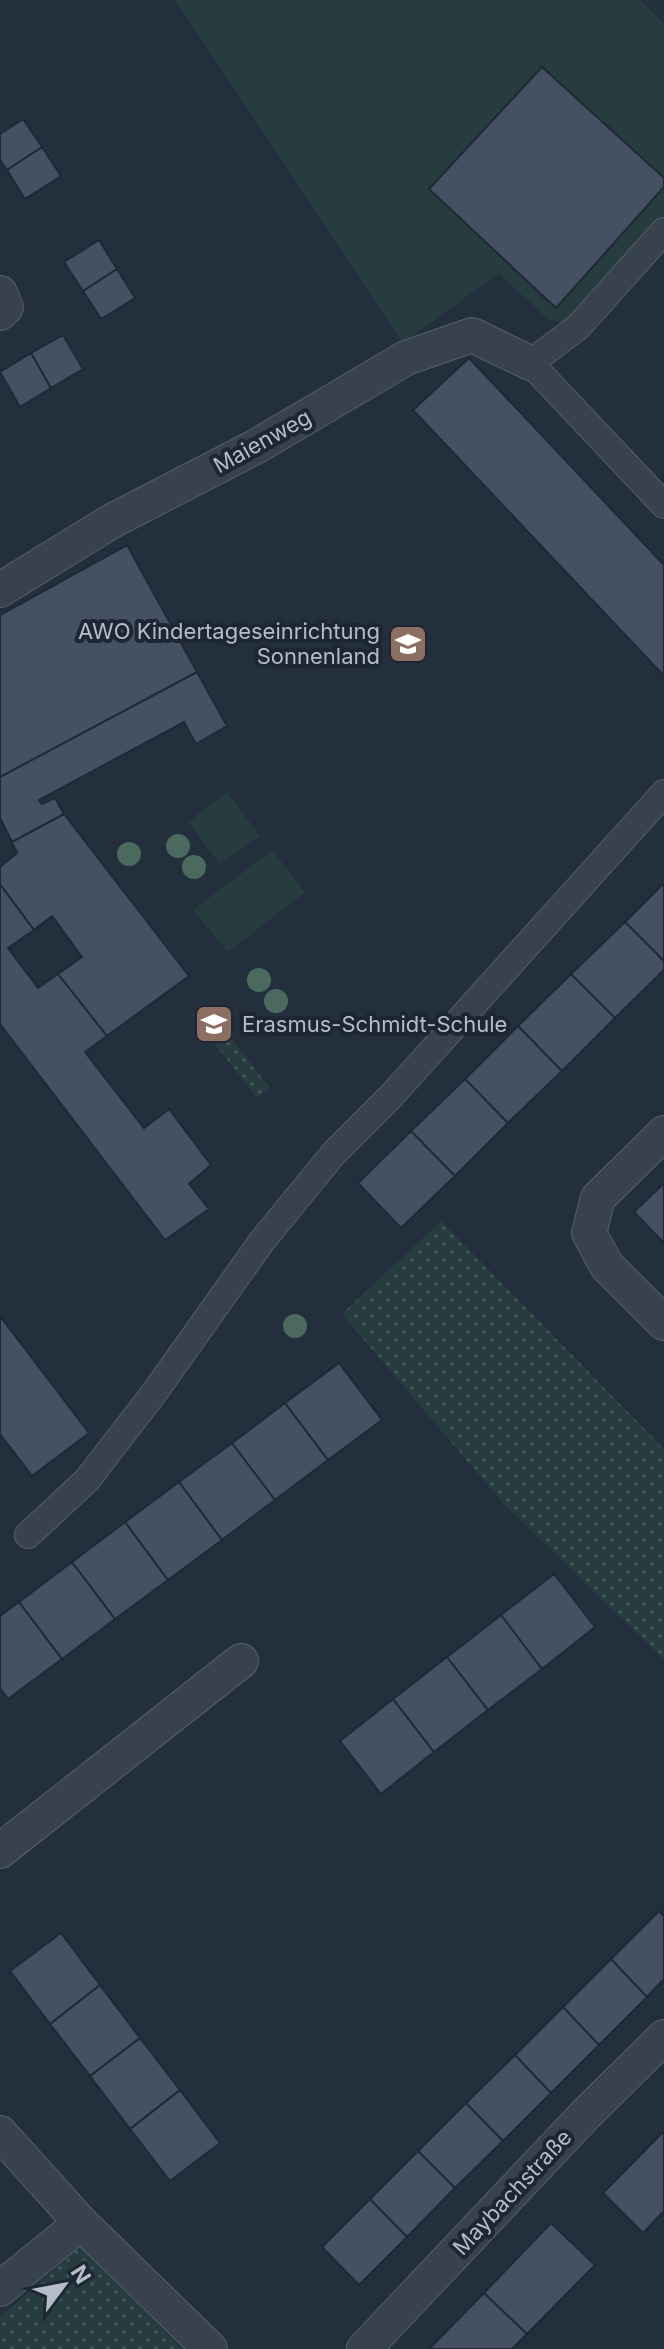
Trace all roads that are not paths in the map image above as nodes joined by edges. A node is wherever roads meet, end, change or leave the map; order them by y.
1 (664, 231) edge
2 (0, 293) edge
3 (0, 313) edge
4 (530, 363) junction
5 (664, 505) edge
6 (0, 590) edge
7 (664, 793) edge
8 (664, 1133) edge
9 (664, 1323) edge
10 (28, 1535) dead end
11 (241, 1661) dead end
12 (0, 1851) edge
13 (664, 2037) edge
14 (0, 2133) edge
15 (81, 2223) junction
16 (0, 2289) edge
17 (210, 2349) edge
18 (364, 2349) edge

1 - 4 street
2 - 3 street
4 - 5 street
4 - 6 street, Maienweg
7 - 10 street
8 - 9 street
11 - 12 street
13 - 18 street, Maybachstraße
14 - 15 street
15 - 16 street
15 - 17 street

